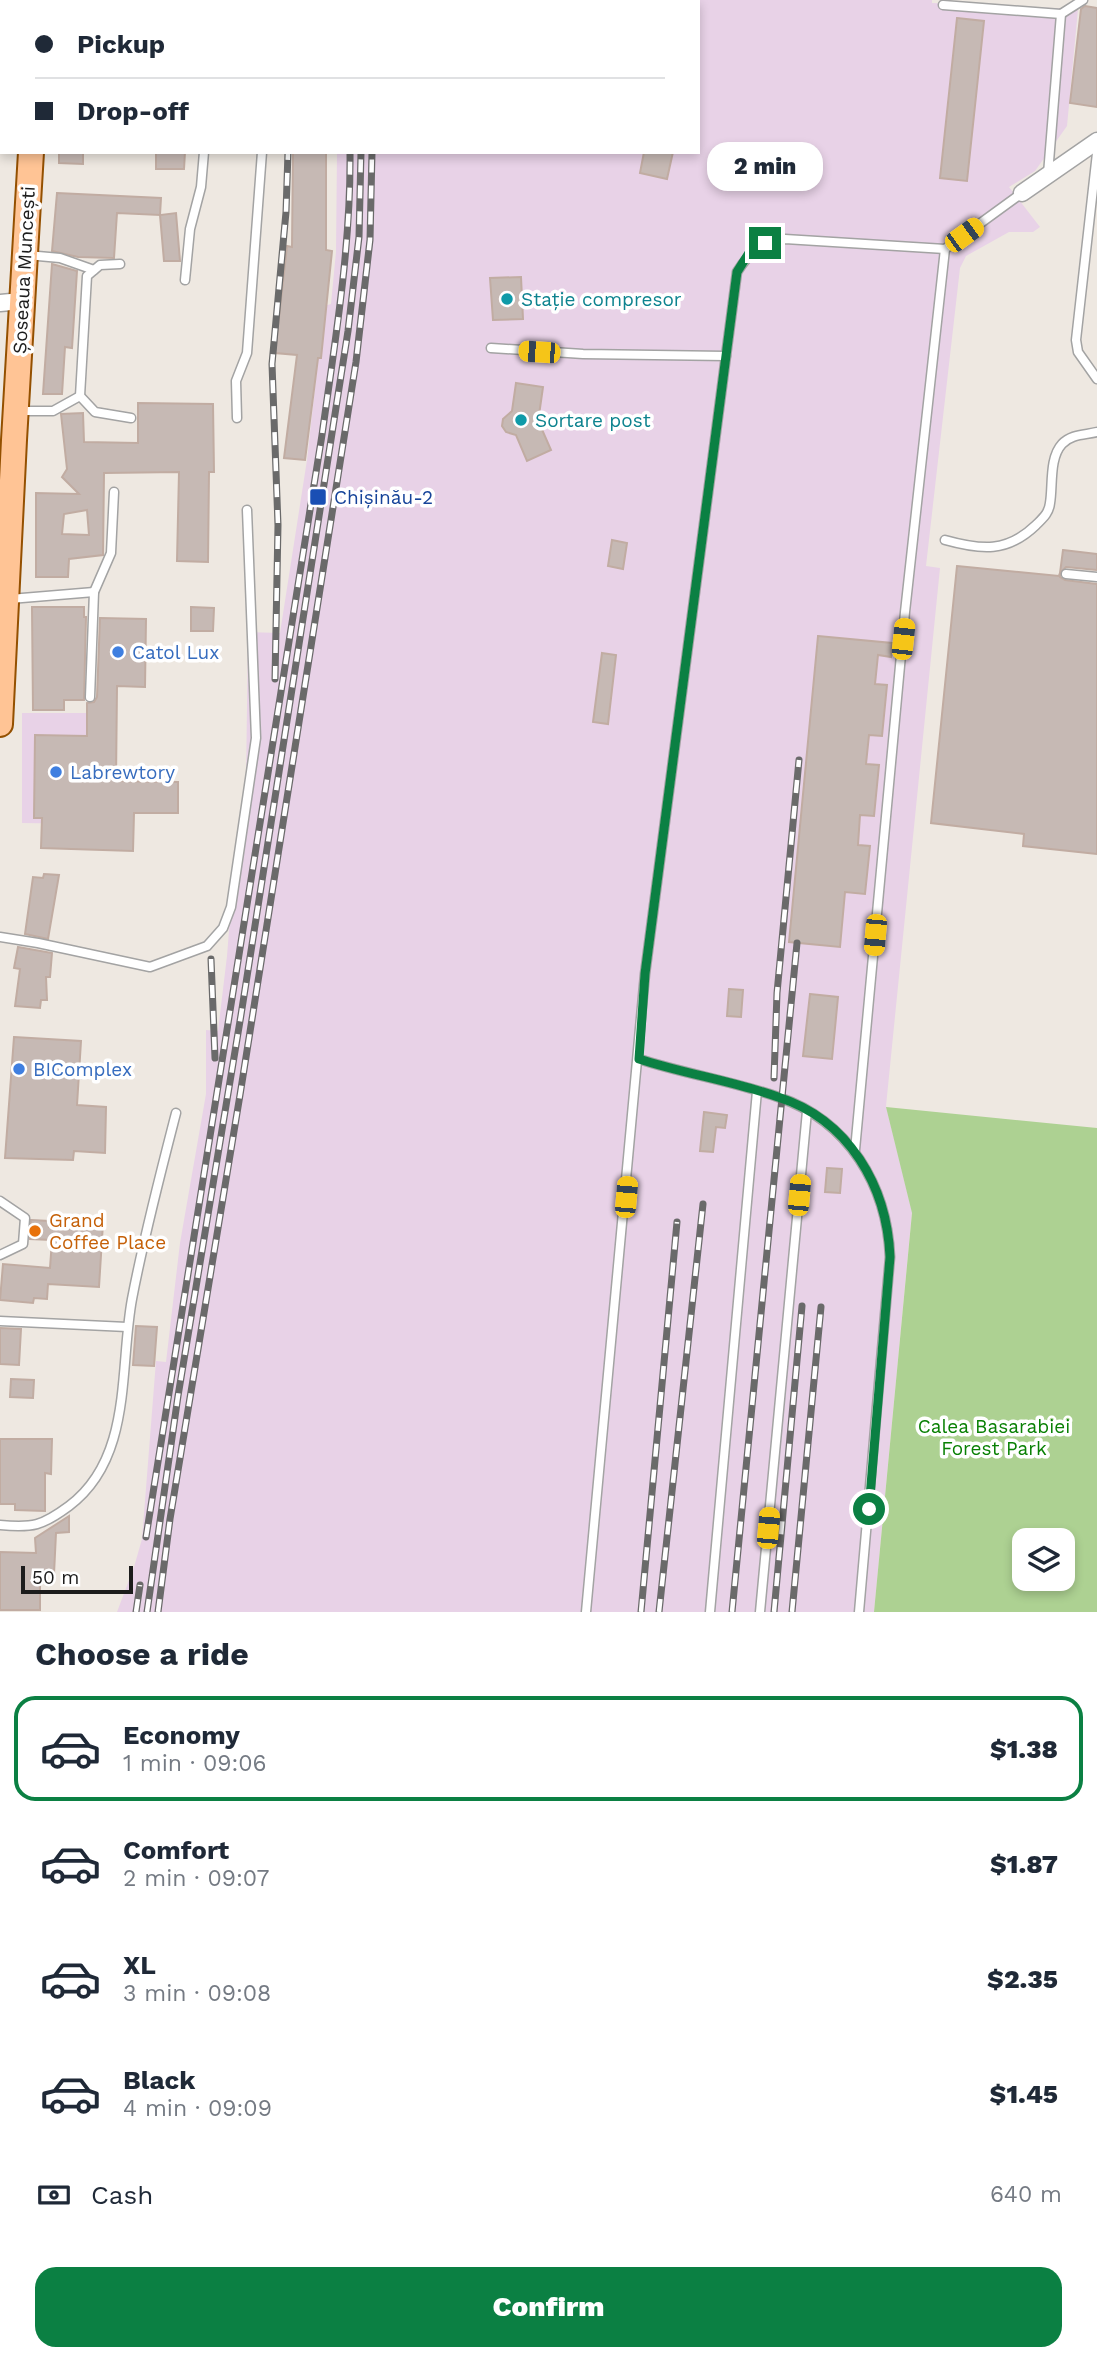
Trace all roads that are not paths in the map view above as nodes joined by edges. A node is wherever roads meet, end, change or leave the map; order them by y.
1 (1083, 0) edge
2 (943, 5) dead end
3 (1061, 14) junction
4 (1097, 142) edge
5 (1097, 153) edge
6 (31, 154) edge
7 (204, 154) edge
8 (262, 154) edge
9 (1048, 174) junction
10 (1022, 193) joint
11 (945, 249) junction
12 (24, 255) junction
13 (120, 264) dead end
14 (94, 270) junction
15 (185, 280) dead end
16 (11, 302) edge
17 (491, 348) dead end
18 (726, 356) junction
19 (1097, 379) edge
20 (80, 396) junction
21 (15, 411) junction
22 (131, 418) dead end
23 (237, 418) dead end
24 (1097, 432) edge
25 (6, 459) edge
26 (114, 492) dead end
27 (247, 510) dead end
28 (945, 540) dead end
29 (1066, 573) dead end
30 (1097, 577) edge
31 (94, 592) junction
32 (6, 599) junction
33 (90, 698) dead end
34 (0, 724) edge
35 (0, 937) edge
36 (639, 1059) junction
37 (757, 1091) junction
38 (807, 1111) junction
39 (176, 1113) dead end
40 (855, 1150) junction
41 (0, 1201) edge
42 (0, 1255) edge
43 (0, 1321) edge
44 (127, 1327) junction
45 (0, 1525) edge
46 (586, 1612) edge
47 (710, 1612) edge
48 (760, 1612) edge
49 (859, 1612) edge

1 - 3 lane
2 - 3 lane
3 - 9 lane
4 - 9 street
5 - 19 lane
6 - 12 main road, Șoseaua Muncești
7 - 15 lane
8 - 23 lane
9 - 10 street
10 - 11 lane
11 - 18 lane
11 - 40 lane
12 - 14 lane
12 - 16 main road, Șoseaua Muncești
13 - 14 lane
14 - 20 lane
16 - 21 main road, Șoseaua Muncești
17 - 18 lane
18 - 36 lane
20 - 21 lane
20 - 22 lane
21 - 25 main road, Șoseaua Muncești
24 - 28 lane
25 - 32 main road, Șoseaua Muncești
26 - 31 lane
27 - 35 lane
29 - 30 lane
31 - 32 lane
31 - 33 lane
32 - 34 main road, Șoseaua Muncești
36 - 37 lane
36 - 46 lane
37 - 38 lane
37 - 47 lane
38 - 40 lane
38 - 48 lane
39 - 44 lane
40 - 49 lane
41 - 42 lane
43 - 44 lane
44 - 45 lane

